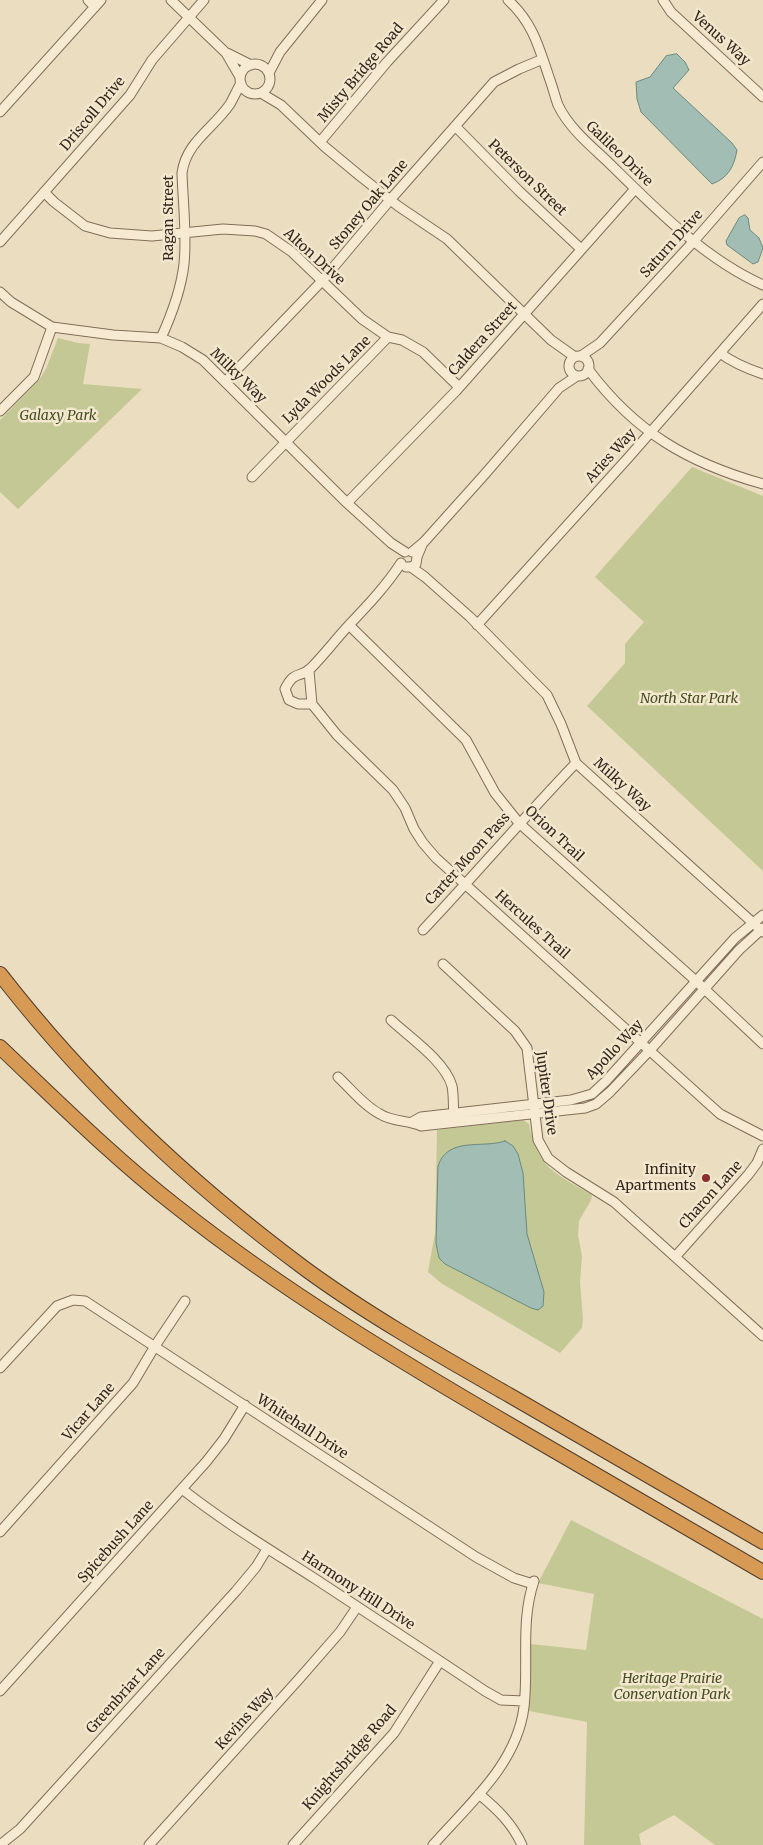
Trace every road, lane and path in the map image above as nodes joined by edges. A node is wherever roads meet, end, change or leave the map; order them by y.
1 (88, 0) edge
2 (171, 0) edge
3 (204, 0) edge
4 (322, 0) edge
5 (444, 0) edge
6 (508, 0) edge
7 (663, 0) edge
8 (98, 4) edge
9 (189, 17) junction
10 (226, 52) junction
11 (280, 52) junction
12 (543, 59) junction
13 (254, 64) junction
14 (269, 78) junction
15 (241, 80) junction
16 (257, 93) junction
17 (763, 97) edge
18 (230, 104) junction
19 (281, 104) junction
20 (0, 112) edge
21 (455, 126) junction
22 (320, 142) junction
23 (763, 162) edge
24 (635, 189) junction
25 (44, 192) junction
26 (390, 200) junction
27 (184, 233) junction
28 (0, 242) edge
29 (694, 242) junction
30 (581, 250) junction
31 (321, 282) junction
32 (763, 285) edge
33 (0, 292) edge
34 (763, 304) edge
35 (524, 314) junction
36 (52, 327) junction
37 (388, 337) junction
38 (161, 338) junction
39 (551, 340) junction
40 (600, 343) junction
41 (720, 353) junction
42 (578, 356) junction
43 (588, 366) junction
44 (569, 367) junction
45 (763, 374) edge
46 (579, 376) junction
47 (225, 382) junction
48 (458, 387) junction
49 (559, 388) junction
50 (606, 392) junction
51 (0, 411) edge
52 (650, 433) junction
53 (285, 442) junction
54 (252, 477) dead end
55 (763, 484) edge
56 (348, 503) junction
57 (409, 560) junction
58 (477, 624) junction
59 (349, 625) junction
60 (309, 671) junction
61 (312, 704) junction
62 (576, 763) junction
63 (519, 823) junction
64 (466, 884) junction
65 (763, 915) edge
66 (753, 922) junction
67 (423, 930) dead end
68 (762, 930) edge
69 (443, 964) dead end
70 (0, 974) edge
71 (696, 981) junction
72 (704, 988) junction
73 (391, 1020) dead end
74 (642, 1041) junction
75 (763, 1044) edge
76 (0, 1048) edge
77 (650, 1049) junction
78 (338, 1077) dead end
79 (534, 1104) junction
80 (535, 1114) junction
81 (454, 1117) junction
82 (763, 1136) edge
83 (763, 1149) edge
84 (675, 1256) junction
85 (185, 1301) dead end
86 (763, 1336) edge
87 (155, 1346) junction
88 (0, 1368) edge
89 (245, 1405) junction
90 (182, 1489) junction
91 (0, 1532) edge
92 (763, 1542) edge
93 (267, 1549) junction
94 (763, 1572) edge
95 (356, 1607) junction
96 (440, 1661) junction
97 (0, 1691) edge
98 (524, 1701) junction
99 (479, 1794) junction
100 (0, 1845) edge
101 (149, 1845) edge
102 (293, 1845) edge
103 (433, 1845) edge
104 (522, 1845) edge

1 - 8 street
2 - 9 street
3 - 9 street, Driscoll Drive
4 - 11 street
5 - 22 street, Misty Bridge Road
6 - 12 street, Galileo Drive
7 - 17 street, Venus Way
8 - 20 street
9 - 10 street
9 - 25 street, Driscoll Drive
10 - 13 street
10 - 15 street
11 - 13 street
11 - 14 street
12 - 21 street, Stoney Oak Lane
12 - 24 street, Galileo Drive
13 - 14 street
13 - 15 street
14 - 16 street
14 - 19 street
15 - 16 street
15 - 18 street, Ragan Street
16 - 18 street
16 - 19 street
18 - 27 street, Ragan Street
19 - 22 street
21 - 26 street, Stoney Oak Lane
21 - 30 street, Peterson Street
22 - 26 street
23 - 29 street, Saturn Drive
24 - 29 street, Galileo Drive
24 - 30 street, Caldera Street
25 - 27 street, Alton Drive
25 - 28 street, Driscoll Drive
26 - 31 street, Stoney Oak Lane
26 - 35 street
27 - 31 street, Alton Drive
27 - 38 street, Ragan Street
29 - 32 street, Galileo Drive
29 - 40 street, Saturn Drive
30 - 35 street, Caldera Street
31 - 37 street, Alton Drive
31 - 47 street, Stoney Oak Lane
33 - 36 street, Milky Way
34 - 41 street, Aries Way
35 - 39 street
35 - 48 street, Caldera Street
36 - 38 street, Milky Way
36 - 51 street
37 - 48 street, Alton Drive
37 - 53 street, Lyda Woods Lane
38 - 47 street, Milky Way
39 - 42 street
39 - 44 street
40 - 42 street, Saturn Drive
40 - 43 street, Saturn Drive
41 - 45 street
41 - 52 street, Aries Way
42 - 43 street
42 - 44 street
43 - 46 street
43 - 50 street
44 - 46 street
44 - 49 street
46 - 49 street
46 - 50 street
47 - 53 street, Milky Way
48 - 56 street, Caldera Street
49 - 57 street
50 - 52 street
52 - 55 street
52 - 58 street, Aries Way
53 - 54 street, Lyda Woods Lane
53 - 56 street, Milky Way
56 - 57 street, Milky Way
57 - 58 street, Milky Way
57 - 59 street
58 - 62 street, Milky Way
59 - 60 street
59 - 63 street, Orion Trail
60 - 61 street
60 - 61 street
61 - 64 street, Hercules Trail
62 - 63 street, Carter Moon Pass
62 - 66 street, Milky Way
63 - 64 street, Carter Moon Pass
63 - 71 street, Orion Trail
64 - 67 street, Carter Moon Pass
64 - 74 street, Hercules Trail
65 - 66 street, Apollo Way
66 - 68 street, Milky Way
66 - 71 street, Apollo Way
68 - 72 street, Apollo Way
69 - 79 street, Jupiter Drive
70 - 92 highway
71 - 72 street, Orion Trail
71 - 74 street, Apollo Way
72 - 75 street, Orion Trail
72 - 77 street, Apollo Way
73 - 81 street
74 - 77 street, Hercules Trail
74 - 79 street, Apollo Way
76 - 94 highway
77 - 80 street, Apollo Way
77 - 82 street, Hercules Trail
78 - 81 street, Apollo Way
79 - 80 street, Jupiter Drive
79 - 81 street, Apollo Way
80 - 81 street, Apollo Way
80 - 84 street, Jupiter Drive
83 - 84 street, Charon Lane
84 - 86 street, Jupiter Drive
85 - 87 street, Vicar Lane
87 - 88 street, Whitehall Drive
87 - 89 street, Whitehall Drive
87 - 91 street, Vicar Lane
89 - 90 street, Spicebush Lane
89 - 98 street, Whitehall Drive
90 - 93 street, Harmony Hill Drive
90 - 97 street, Spicebush Lane
93 - 95 street, Harmony Hill Drive
93 - 100 street, Greenbriar Lane
95 - 96 street, Harmony Hill Drive
95 - 101 street, Kevins Way
96 - 98 street, Harmony Hill Drive
96 - 102 street, Knightsbridge Road
98 - 99 street
99 - 103 street
99 - 104 street

